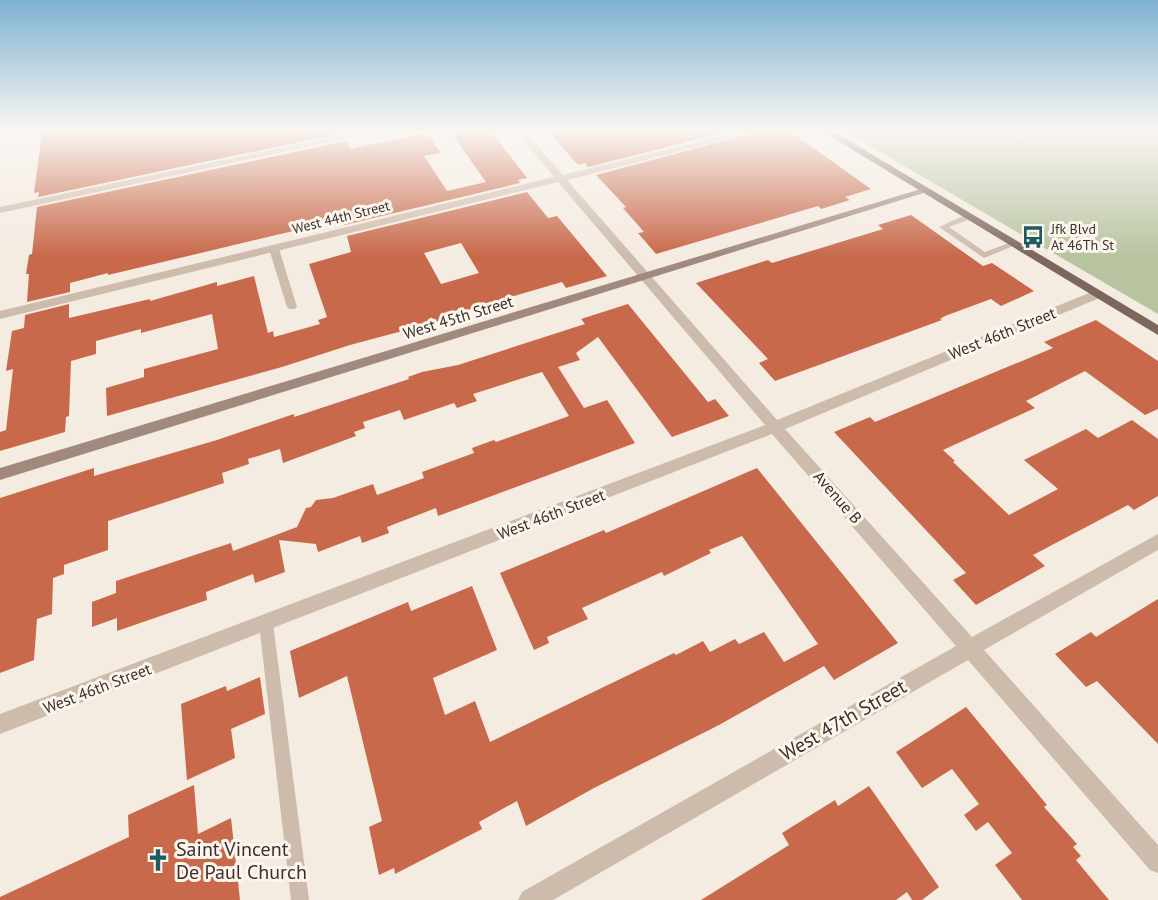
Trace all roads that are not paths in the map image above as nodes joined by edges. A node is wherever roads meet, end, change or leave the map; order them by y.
1 (181, 172) edge
2 (555, 172) edge
3 (589, 172) edge
4 (894, 172) edge
5 (561, 179) junction
6 (926, 191) junction
7 (0, 210) edge
8 (968, 217) junction
9 (1014, 244) junction
10 (274, 249) junction
11 (647, 276) junction
12 (1098, 294) junction
13 (292, 307) dead end
14 (0, 315) edge
15 (1158, 331) edge
16 (775, 427) junction
17 (0, 474) edge
18 (1158, 541) edge
19 (266, 624) junction
20 (970, 647) junction
21 (0, 724) edge
22 (1158, 862) edge
23 (300, 900) edge
24 (530, 900) edge

1 - 7 street
2 - 5 street, Avenue B
3 - 5 street, West 44th Street
4 - 6 main road
5 - 10 street, West 44th Street
5 - 11 street, Avenue B
6 - 8 main road
6 - 11 street, West 45th Street
8 - 9 main road
8 - 9 lane
9 - 12 main road
10 - 13 lane
10 - 14 street, West 44th Street
11 - 16 street, Avenue B
11 - 17 street, West 45th Street
12 - 15 main road
12 - 16 street, West 46th Street
16 - 19 street, West 46th Street
16 - 20 street, Avenue B
18 - 20 street, West 47th Street
19 - 21 street, West 46th Street
19 - 23 lane
20 - 22 street, Avenue B
20 - 24 street, West 47th Street

